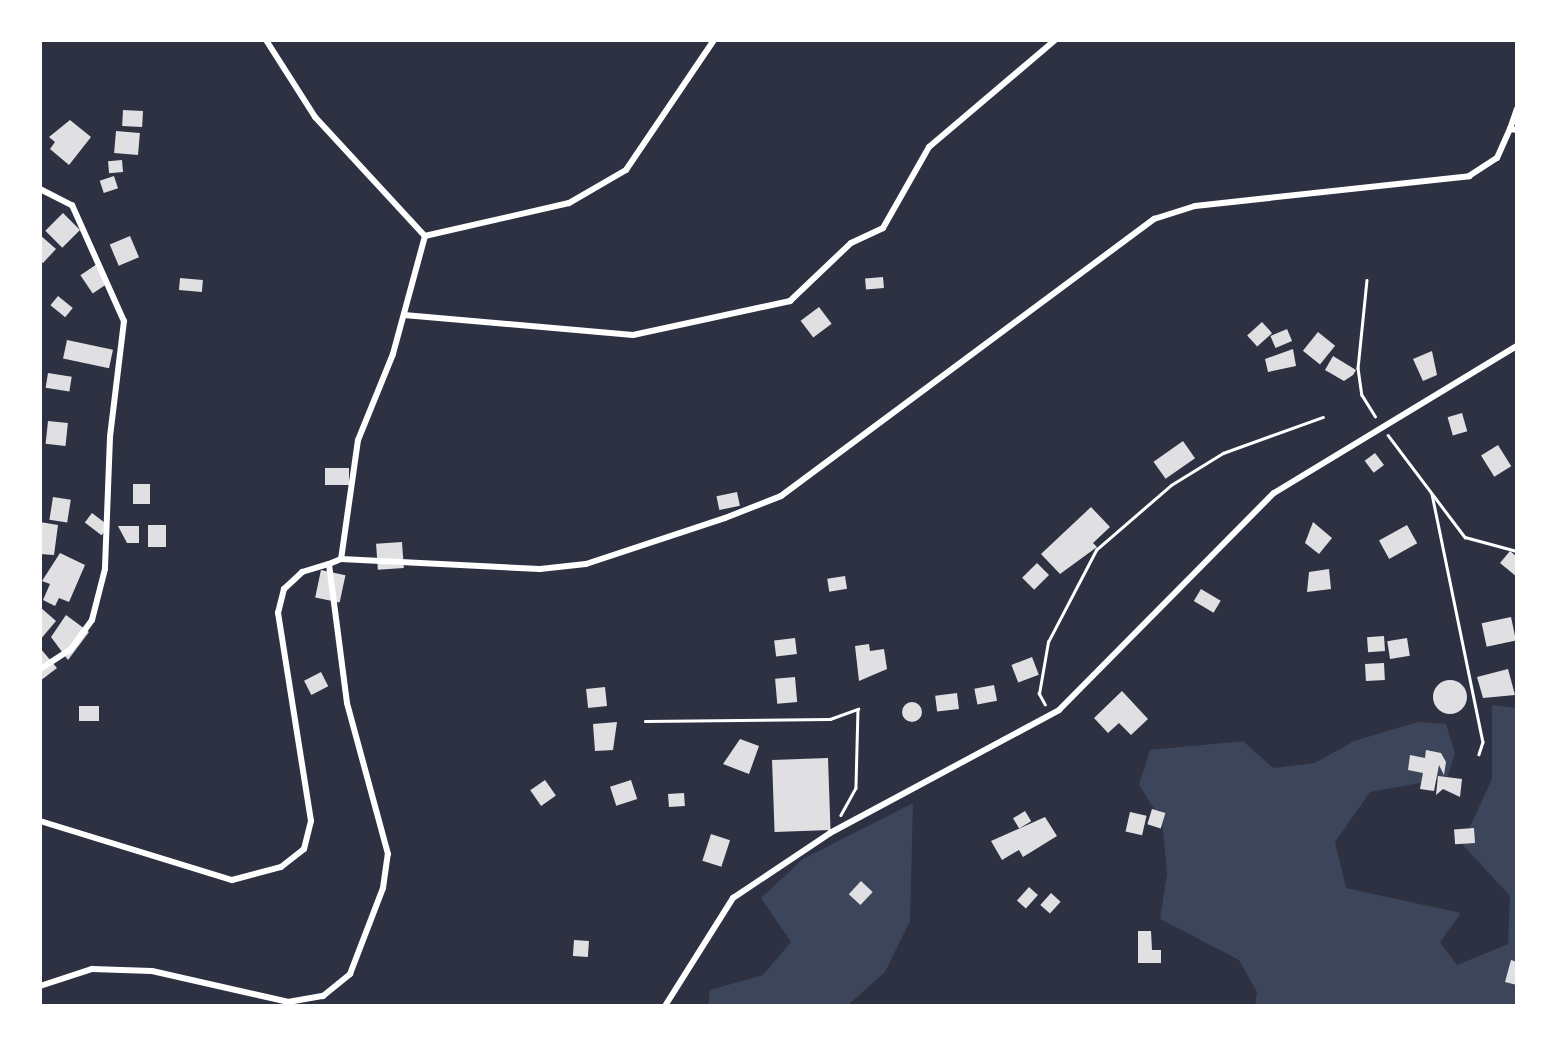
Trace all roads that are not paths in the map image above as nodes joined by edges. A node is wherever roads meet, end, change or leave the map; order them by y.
1 (266, 40) edge
2 (714, 40) edge
3 (1055, 40) edge
4 (1517, 109) edge
5 (1513, 129) edge
6 (40, 189) edge
7 (425, 236) junction
8 (404, 315) junction
9 (1517, 346) edge
10 (341, 559) junction
11 (330, 564) junction
12 (40, 669) edge
13 (40, 821) edge
14 (40, 986) edge
15 (665, 1006) edge

1 - 7 street
2 - 7 street
3 - 8 street
4 - 5 street
5 - 10 street
6 - 12 street
7 - 8 street
8 - 10 street
9 - 15 street
10 - 11 street
11 - 13 street
11 - 14 street

